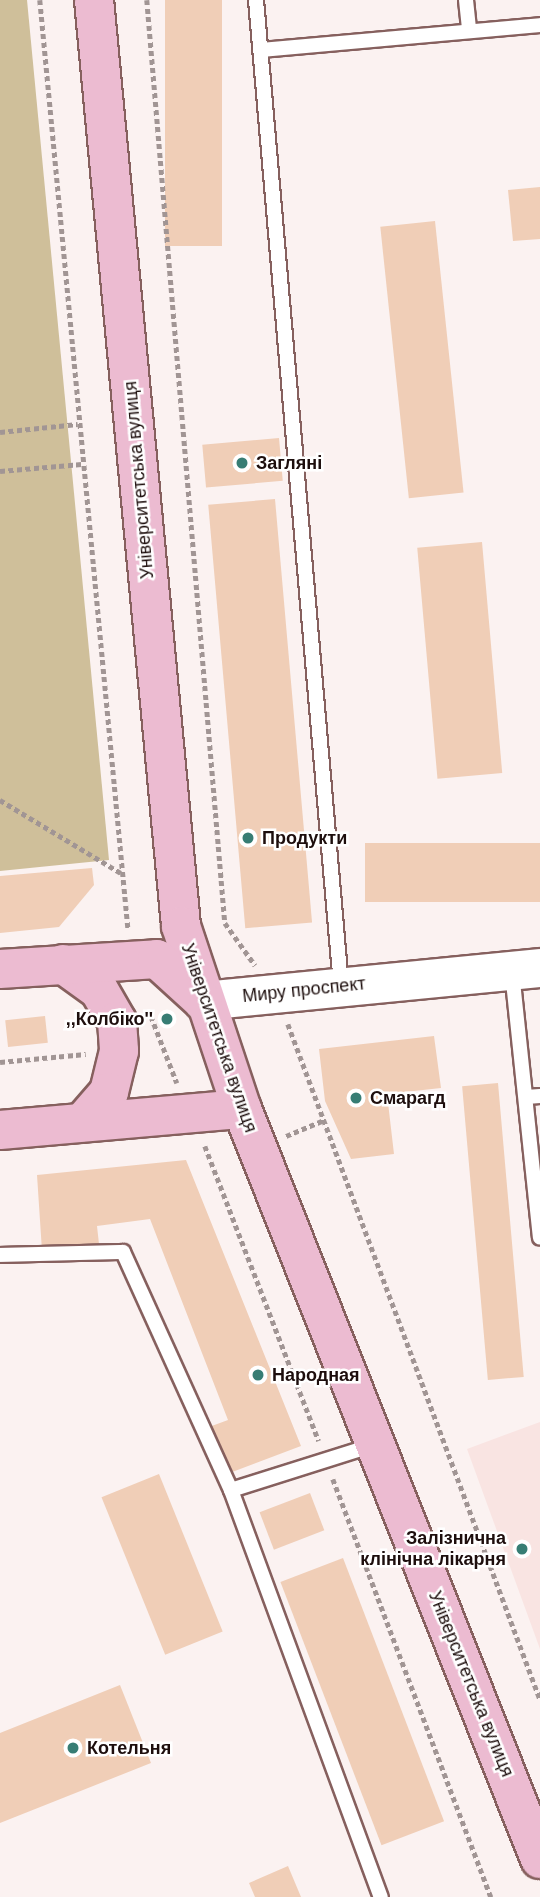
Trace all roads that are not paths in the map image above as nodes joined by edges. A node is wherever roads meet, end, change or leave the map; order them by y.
1 (94, 0) edge
2 (256, 0) edge
3 (466, 0) edge
4 (540, 25) edge
5 (469, 31) junction
6 (261, 50) junction
7 (63, 964) junction
8 (0, 969) edge
9 (526, 969) edge
10 (341, 986) junction
11 (203, 1001) junction
12 (533, 1097) edge
13 (242, 1109) junction
14 (83, 1122) junction
15 (0, 1130) edge
16 (540, 1238) edge
17 (0, 1255) edge
18 (376, 1444) junction
19 (231, 1490) junction
20 (540, 1859) edge
21 (381, 1897) edge

1 - 11 main road, Університетська вулиця
2 - 6 lane
3 - 5 lane
4 - 5 lane
5 - 6 lane
6 - 10 lane
7 - 8 main road
7 - 11 main road
7 - 14 main road
9 - 10 street, Миру проспект
9 - 12 lane
10 - 11 street, Миру проспект
11 - 13 main road, Університетська вулиця
12 - 16 lane
13 - 14 main road
13 - 18 main road, Університетська вулиця
14 - 15 main road
17 - 19 lane
18 - 19 lane
18 - 20 main road, Університетська вулиця
19 - 21 lane

